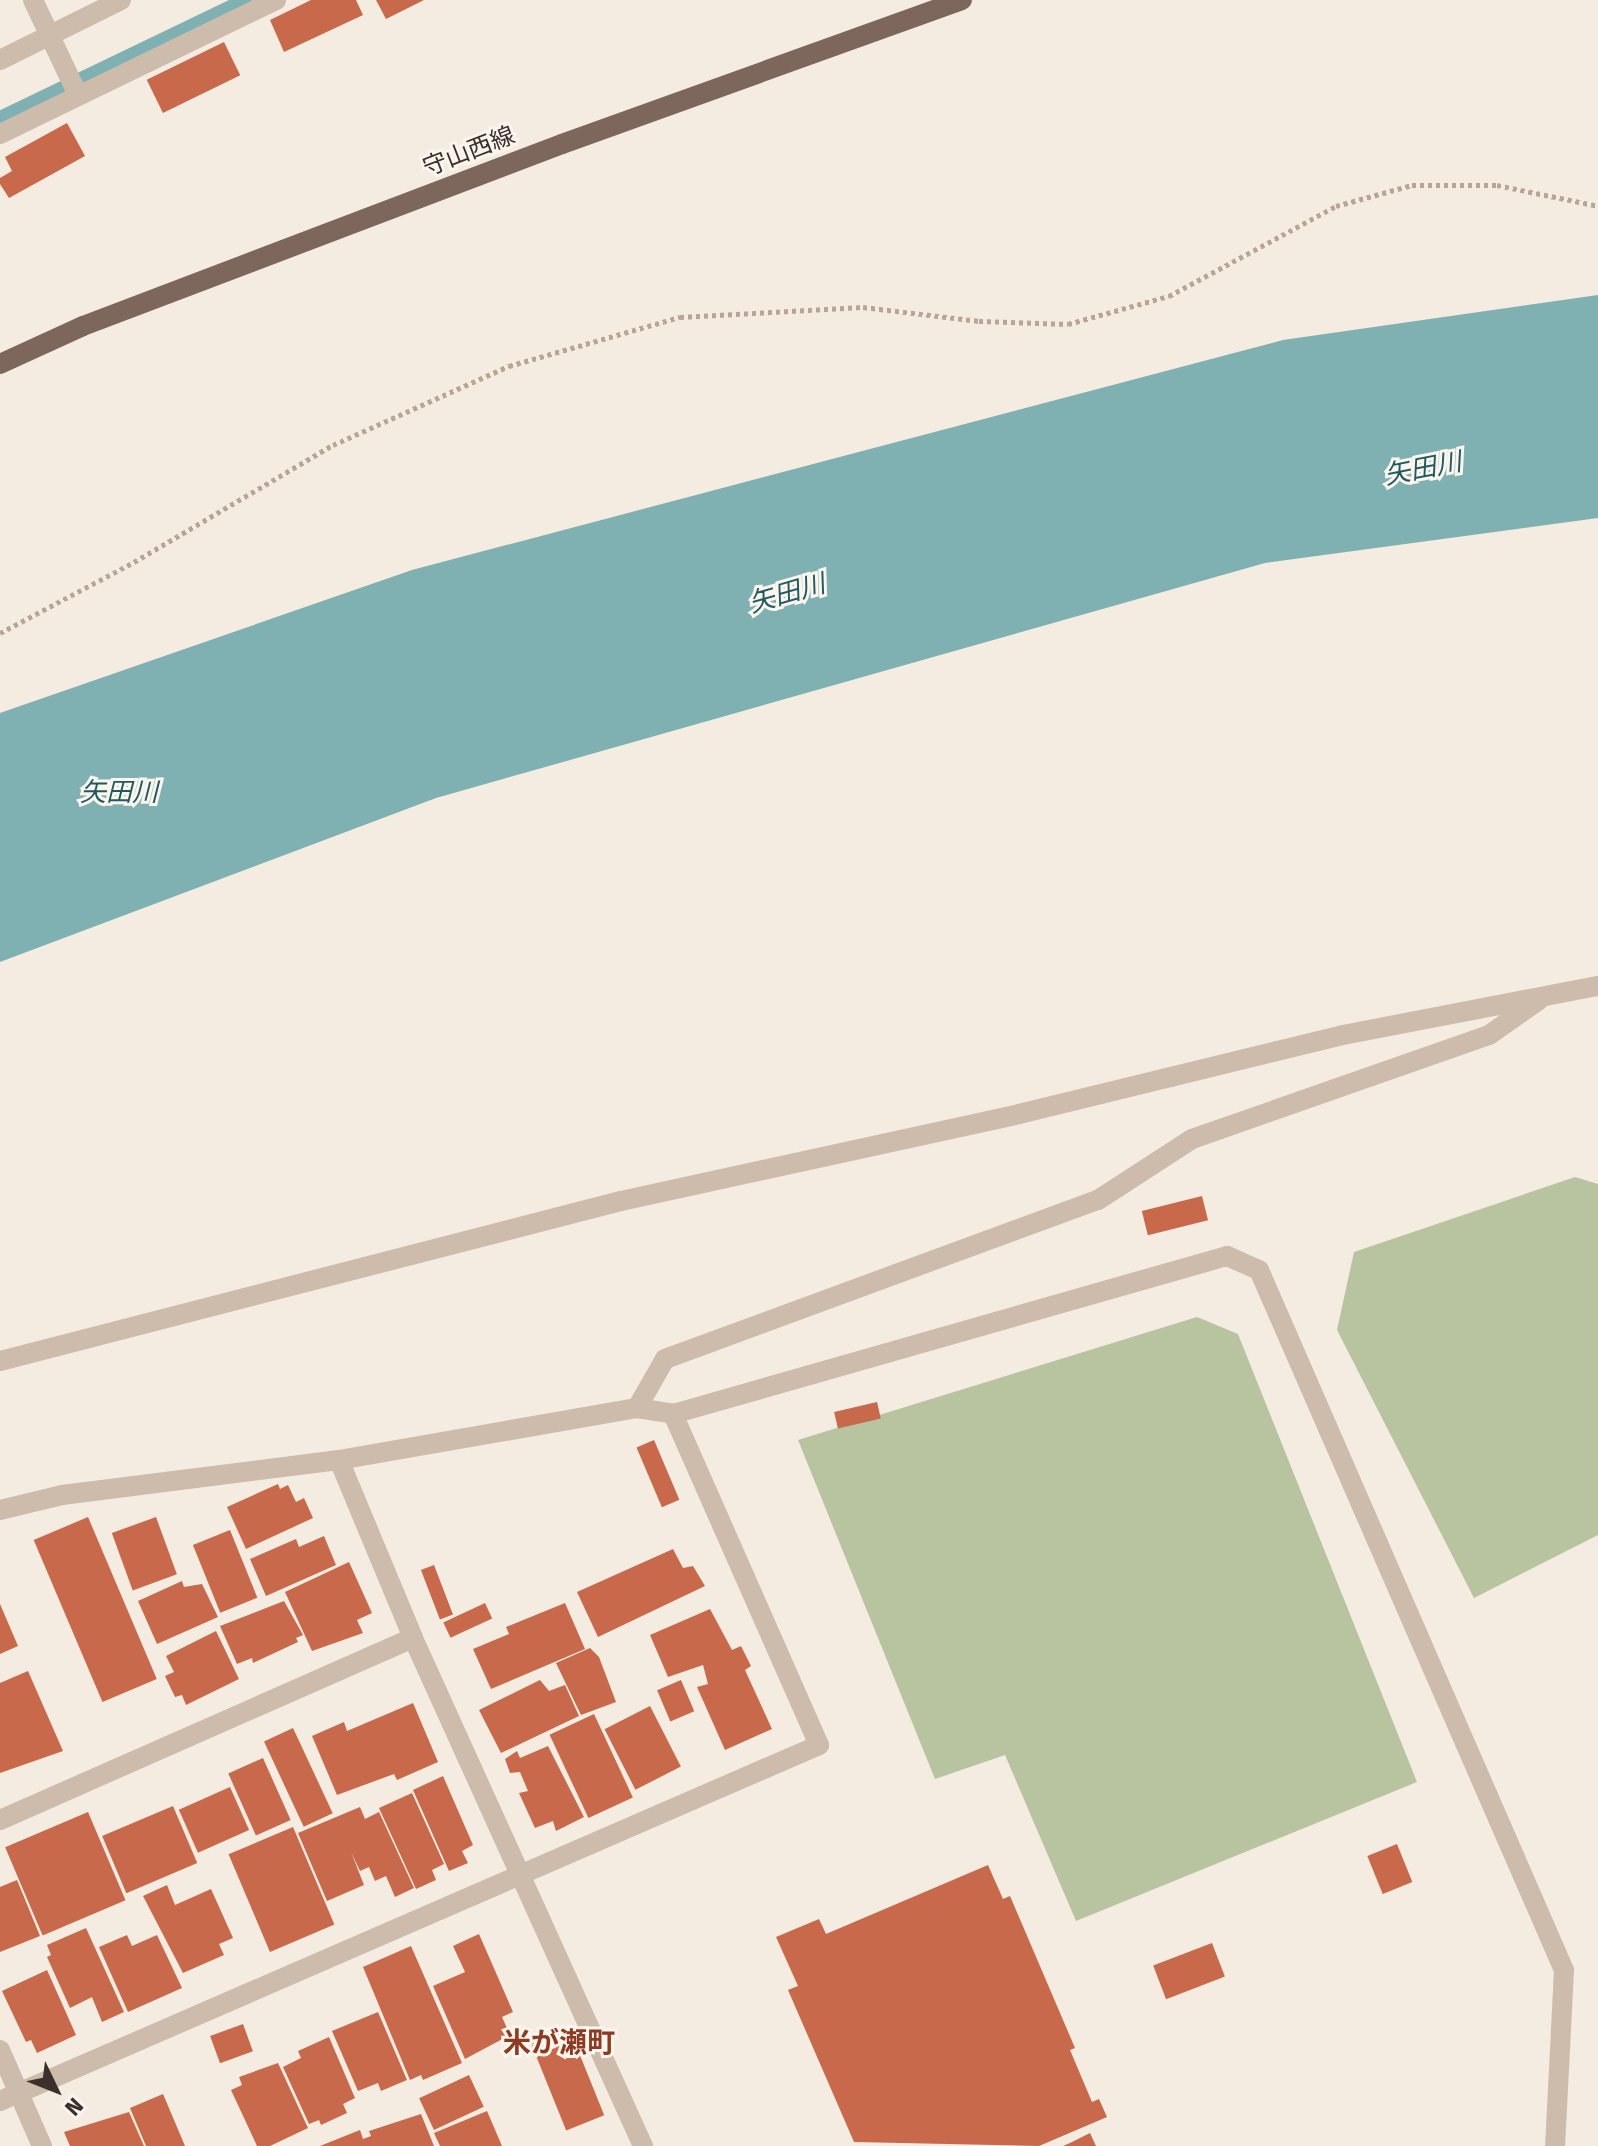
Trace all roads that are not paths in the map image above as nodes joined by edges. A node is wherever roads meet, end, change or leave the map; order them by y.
1 (33, 0) edge
2 (121, 0) edge
3 (276, 0) edge
4 (962, 0) edge
5 (51, 35) junction
6 (0, 60) edge
7 (78, 95) junction
8 (0, 134) edge
9 (0, 364) edge
10 (1598, 986) edge
11 (1546, 996) junction
12 (0, 1361) edge
13 (637, 1408) junction
14 (673, 1414) junction
15 (339, 1460) junction
16 (0, 1510) edge
17 (413, 1638) junction
18 (0, 1820) edge
19 (520, 1878) junction
20 (0, 2050) edge
21 (9, 2097) edge
22 (1561, 2144) edge
23 (640, 2145) edge
24 (42, 2146) edge

1 - 5 street
2 - 5 street
3 - 7 street
4 - 9 main road, 守山西線
5 - 6 street
5 - 7 street
7 - 8 street
10 - 11 street
11 - 12 street
11 - 13 street
13 - 14 street
13 - 15 street
14 - 19 street
14 - 22 street
15 - 16 street
15 - 17 street
17 - 18 street
17 - 19 street
19 - 21 street
19 - 23 street
20 - 21 street
21 - 24 street

